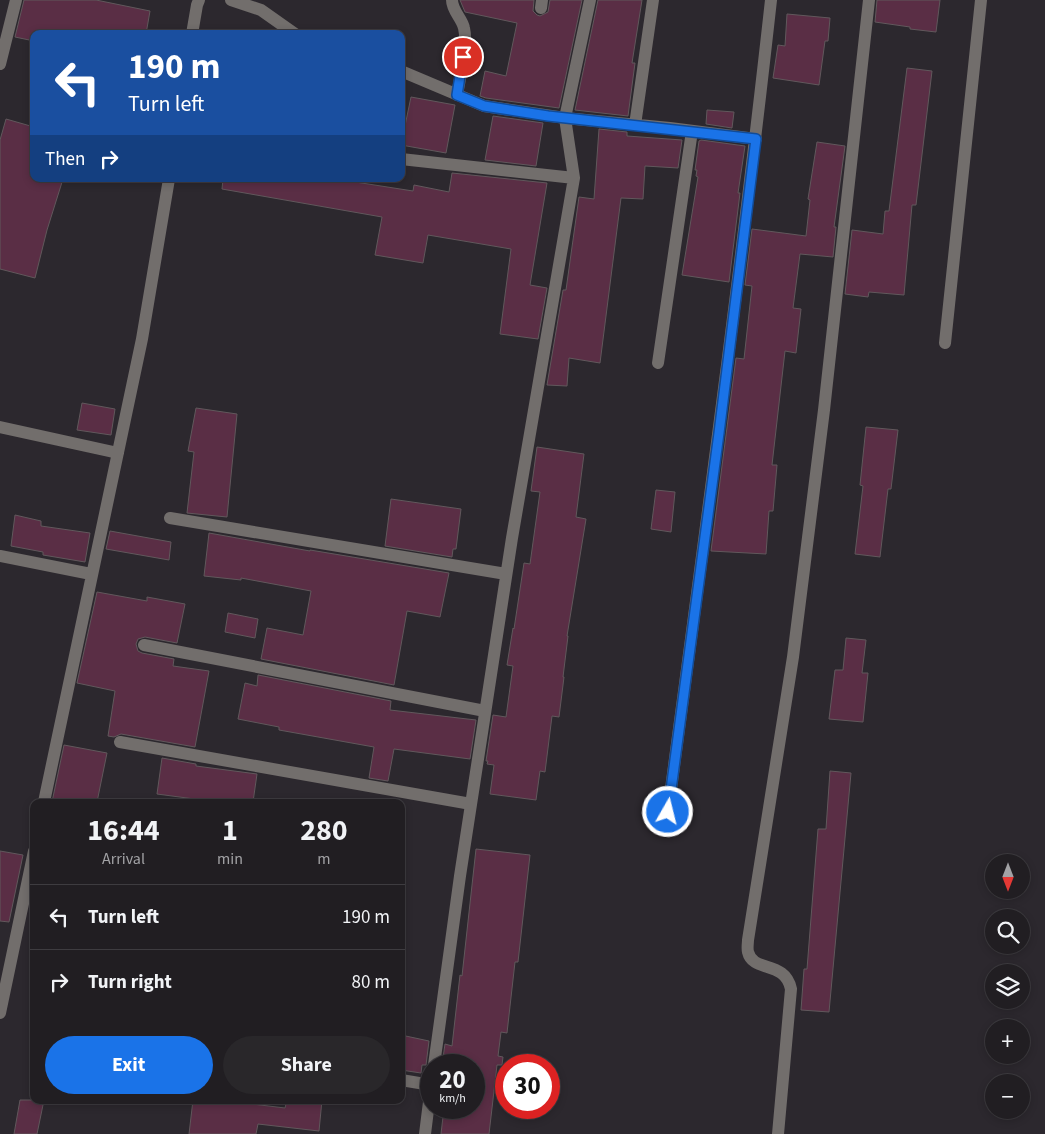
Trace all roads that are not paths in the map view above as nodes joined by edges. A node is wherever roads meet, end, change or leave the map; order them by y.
1 (16, 0) edge
2 (199, 0) edge
3 (232, 0) edge
4 (452, 0) edge
5 (590, 0) edge
6 (653, 0) edge
7 (771, 0) edge
8 (869, 0) edge
9 (981, 0) edge
10 (262, 5) edge
11 (193, 30) edge
12 (290, 30) edge
13 (0, 64) edge
14 (405, 73) edge
15 (457, 95) junction
16 (565, 118) junction
17 (635, 125) junction
18 (692, 131) junction
19 (756, 139) junction
20 (405, 159) edge
21 (574, 178) junction
22 (168, 182) edge
23 (945, 343) dead end
24 (658, 363) dead end
25 (0, 427) edge
26 (118, 453) junction
27 (170, 518) dead end
28 (0, 556) edge
29 (91, 574) junction
30 (506, 574) junction
31 (144, 646) dead end
32 (485, 712) junction
33 (120, 742) dead end
34 (45, 799) edge
35 (470, 804) junction
36 (668, 812) dead end
37 (30, 870) edge
38 (0, 1013) edge
39 (436, 1054) edge
40 (405, 1081) edge
41 (420, 1083) edge
42 (427, 1119) edge
43 (425, 1134) edge
44 (778, 1134) edge

1 - 13 street
2 - 11 street
3 - 10 street
4 - 15 street
5 - 16 street
6 - 17 street
7 - 19 street
8 - 44 street
9 - 23 street
10 - 12 street
14 - 15 street
15 - 16 street
16 - 17 street
16 - 21 street
17 - 18 street
18 - 19 street
18 - 24 street
19 - 36 street
20 - 21 street
21 - 30 street
22 - 26 street
25 - 26 street
26 - 29 street
27 - 30 street
28 - 29 street
29 - 34 street
30 - 32 street
31 - 32 street
32 - 35 street
33 - 35 street
35 - 39 street
37 - 38 street
40 - 41 street
42 - 43 street

